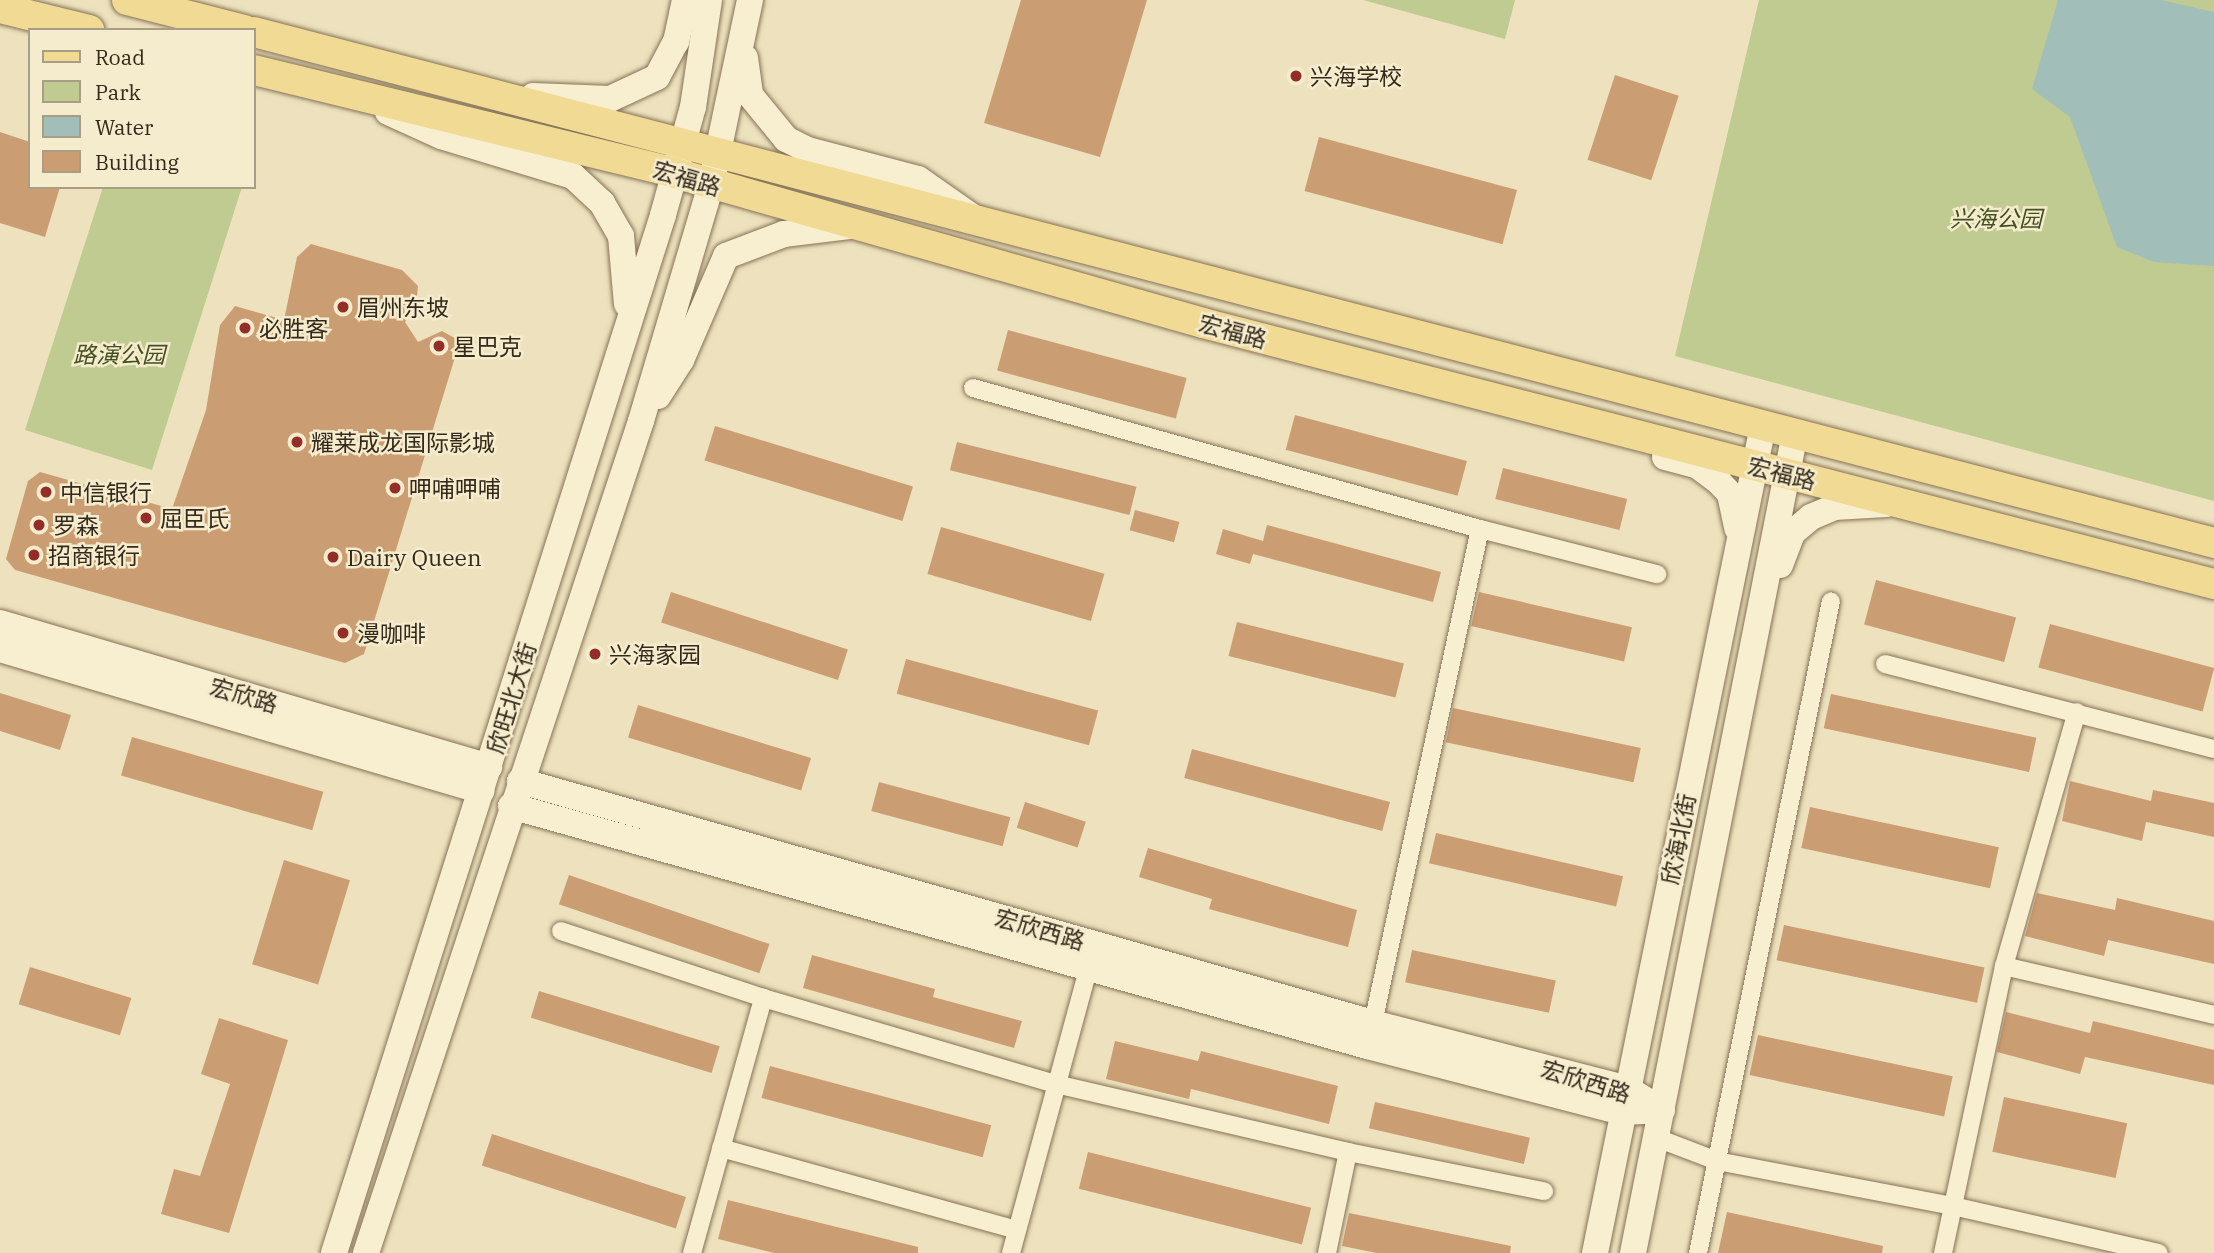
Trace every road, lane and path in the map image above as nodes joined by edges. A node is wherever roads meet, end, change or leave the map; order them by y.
1 (127, 0) edge
2 (685, 0) edge
3 (709, 0) edge
4 (750, 0) edge
5 (0, 8) edge
6 (81, 28) edge
7 (236, 28) edge
8 (256, 33) edge
9 (256, 71) edge
10 (489, 92) junction
11 (345, 93) junction
12 (684, 141) junction
13 (719, 150) junction
14 (675, 173) junction
15 (711, 185) junction
16 (976, 219) junction
17 (856, 226) junction
18 (627, 329) junction
19 (973, 388) dead end
20 (1536, 410) junction
21 (641, 421) junction
22 (1763, 426) junction
23 (1795, 433) junction
24 (1754, 466) junction
25 (1786, 473) junction
26 (1900, 503) junction
27 (1480, 528) junction
28 (2214, 543) edge
29 (1733, 570) junction
30 (1657, 574) dead end
31 (2214, 584) edge
32 (1831, 601) dead end
33 (0, 623) edge
34 (0, 649) edge
35 (1885, 664) dead end
36 (2077, 712) junction
37 (1738, 715) junction
38 (2214, 749) edge
39 (485, 779) junction
40 (520, 781) junction
41 (511, 806) junction
42 (561, 931) dead end
43 (1092, 955) junction
44 (2004, 966) junction
45 (763, 998) junction
46 (2214, 1015) edge
47 (1373, 1023) junction
48 (1056, 1084) junction
49 (1625, 1101) junction
50 (1662, 1110) junction
51 (1657, 1138) junction
52 (721, 1148) junction
53 (1348, 1152) junction
54 (1717, 1161) junction
55 (1544, 1191) dead end
56 (1953, 1206) junction
57 (1017, 1230) junction
58 (334, 1253) edge
59 (366, 1253) edge
60 (692, 1253) edge
61 (1011, 1253) edge
62 (1327, 1253) edge
63 (1595, 1253) edge
64 (1633, 1253) edge
65 (1698, 1253) edge
66 (1943, 1253) edge
67 (2158, 1253) edge

1 - 7 main road
2 - 10 street
3 - 12 street, 欣旺北大街
4 - 13 street, 欣旺北大街
4 - 16 street
5 - 6 main road
8 - 10 main road, 宏福路
9 - 11 main road, 宏福路
10 - 12 main road, 宏福路
11 - 14 main road, 宏福路
11 - 18 street
12 - 13 main road, 宏福路
12 - 14 street, 欣旺北大街
13 - 15 street, 欣旺北大街
13 - 16 main road, 宏福路
14 - 15 main road, 宏福路
14 - 18 street, 欣旺北大街
15 - 17 main road, 宏福路
15 - 21 street, 欣旺北大街
16 - 22 main road, 宏福路
17 - 20 main road, 宏福路
17 - 21 street
18 - 39 street, 欣旺北大街
19 - 27 street
20 - 24 main road, 宏福路
20 - 29 street
21 - 40 street, 欣旺北大街
22 - 23 main road, 宏福路
22 - 24 street, 欣海北街
23 - 25 street, 欣海北街
23 - 28 main road, 宏福路
24 - 25 main road, 宏福路
24 - 29 street, 欣海北街
25 - 26 main road, 宏福路
25 - 37 street, 欣海北街
26 - 31 main road, 宏福路
26 - 37 street
27 - 30 street
27 - 47 street
29 - 49 street, 欣海北街
32 - 54 street
33 - 39 street, 宏欣路
34 - 39 street, 宏欣路
35 - 36 street
36 - 38 street
36 - 44 street
37 - 50 street, 欣海北街
39 - 58 street, 欣旺北大街
40 - 41 street, 欣旺北大街
40 - 43 street, 宏欣西路
41 - 43 street, 宏欣西路
41 - 59 street, 欣旺北大街
42 - 45 street
43 - 47 street, 宏欣西路
43 - 48 street
43 - 49 street, 宏欣西路
44 - 46 street
44 - 56 street
45 - 48 street
45 - 52 street
47 - 49 street, 宏欣西路
48 - 53 street
48 - 57 street
49 - 50 street, 宏欣西路
49 - 63 street, 欣海北街
50 - 51 street, 欣海北街
51 - 54 street
51 - 64 street, 欣海北街
52 - 57 street
52 - 60 street
53 - 55 street
53 - 62 street
54 - 56 street
54 - 65 street
56 - 66 street
56 - 67 street
57 - 61 street

